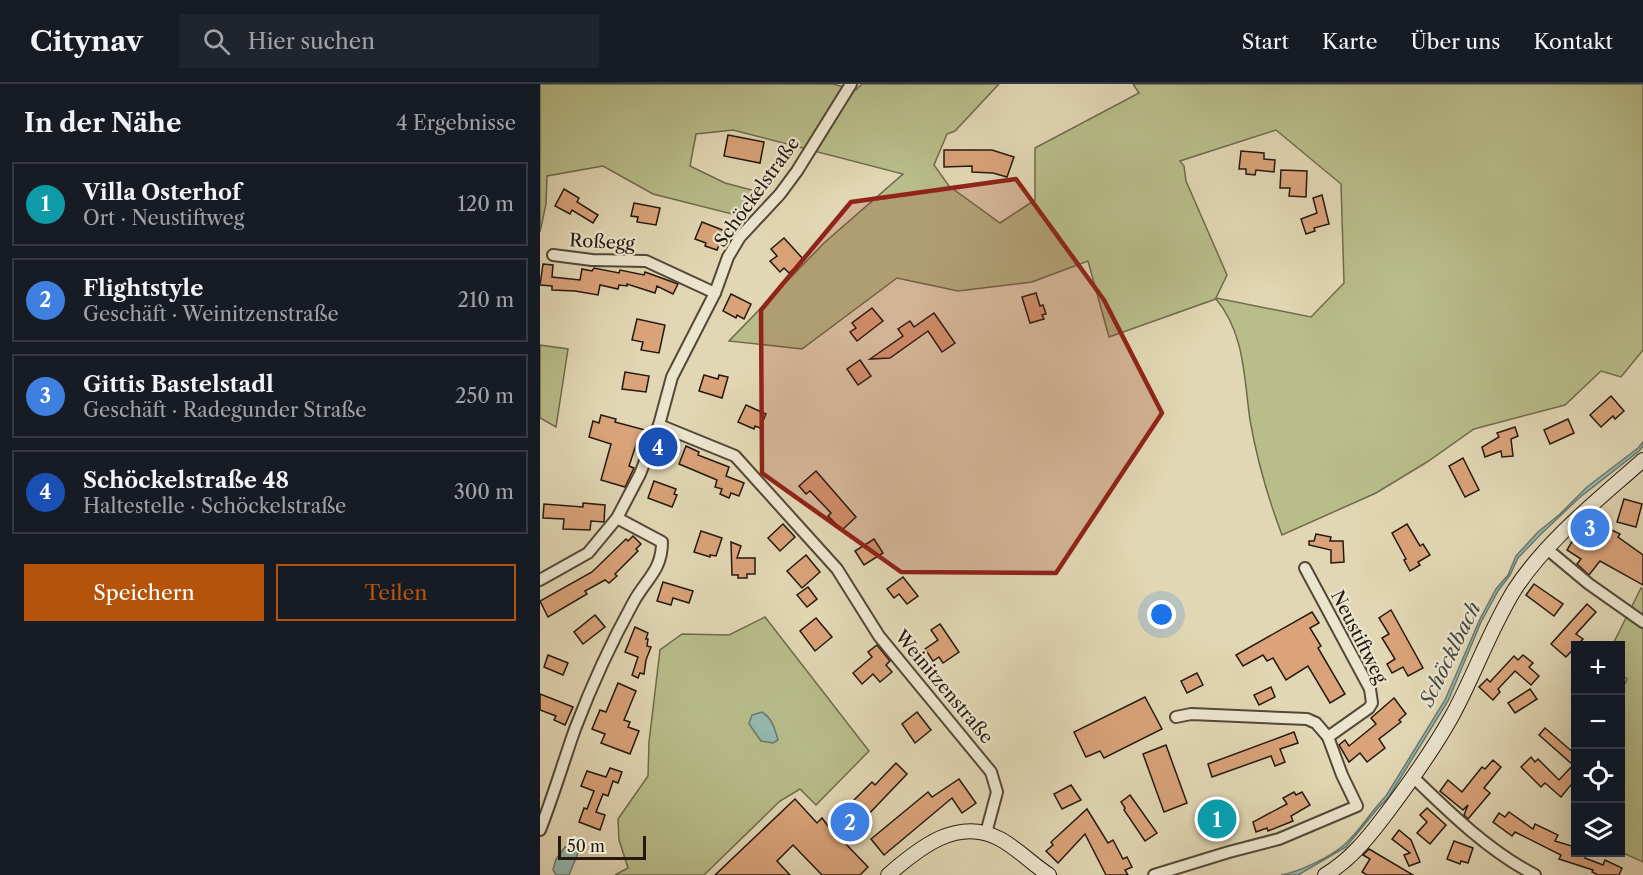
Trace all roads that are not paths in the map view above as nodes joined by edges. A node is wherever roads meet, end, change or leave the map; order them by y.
1 (851, 84) edge
2 (553, 255) dead end
3 (715, 293) junction
4 (659, 425) junction
5 (1643, 460) edge
6 (617, 518) junction
7 (1547, 549) junction
8 (1305, 568) dead end
9 (540, 580) edge
10 (1643, 622) edge
11 (1176, 717) dead end
12 (1328, 737) junction
13 (1414, 778) junction
14 (540, 830) edge
15 (986, 833) junction
16 (888, 875) edge
17 (1048, 875) edge
18 (1154, 875) edge
19 (1325, 875) edge
20 (1535, 875) edge

1 - 3 street, Schöckelstraße
2 - 3 street, Roßegg
3 - 4 street, Schöckelstraße
4 - 6 street, Schöckelstraße
4 - 15 street, Weinitzenstraße
5 - 7 main road
6 - 9 street, Schöckelstraße
6 - 14 street
7 - 10 street
7 - 13 main road
8 - 12 street, Neustiftweg
11 - 12 street
12 - 18 street
13 - 19 main road
13 - 20 street
15 - 16 main road
15 - 17 main road

